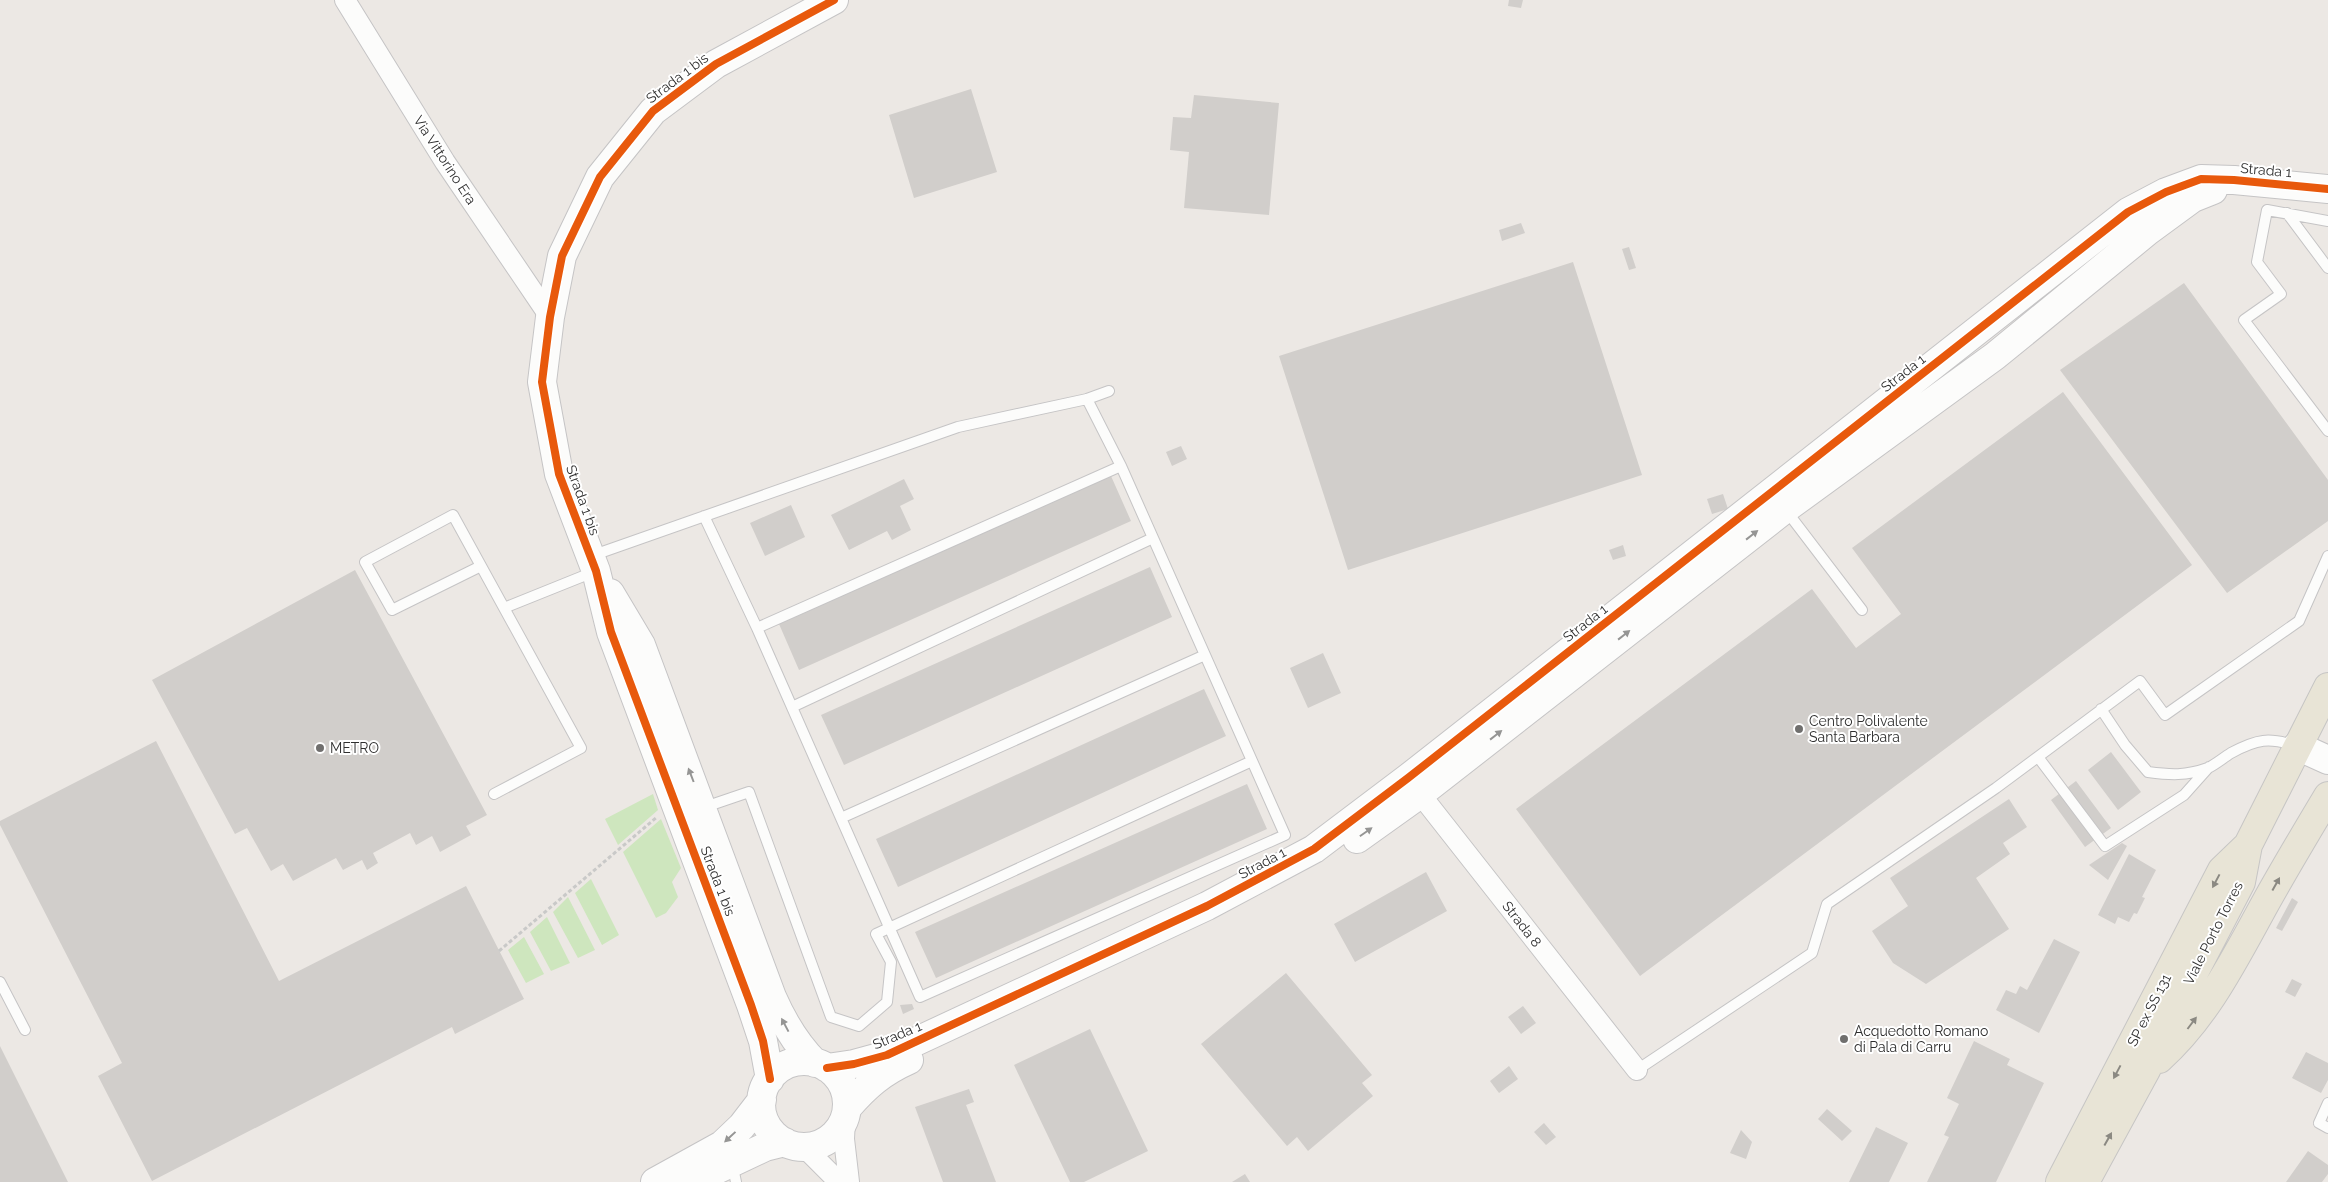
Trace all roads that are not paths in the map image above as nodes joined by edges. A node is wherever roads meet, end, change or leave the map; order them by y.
1 (345, 0) edge
2 (834, 0) edge
3 (2234, 180) junction
4 (2328, 189) edge
5 (2287, 213) junction
6 (2328, 221) edge
7 (2328, 268) edge
8 (550, 317) junction
9 (1109, 391) dead end
10 (1087, 399) junction
11 (2328, 431) edge
12 (1121, 466) junction
13 (1785, 509) junction
14 (704, 516) junction
15 (1153, 538) junction
16 (2328, 556) edge
17 (593, 563) junction
18 (481, 566) junction
19 (504, 608) junction
20 (1862, 610) dead end
21 (757, 628) junction
22 (1205, 655) junction
23 (2328, 687) edge
24 (792, 707) junction
25 (2101, 709) junction
26 (2297, 746) junction
27 (2038, 757) junction
28 (2328, 760) edge
29 (1252, 761) junction
30 (2209, 767) junction
31 (1414, 786) junction
32 (494, 794) dead end
33 (2328, 796) edge
34 (688, 810) junction
35 (841, 818) junction
36 (2248, 845) junction
37 (890, 928) junction
38 (0, 982) edge
39 (24, 1030) dead end
40 (821, 1065) junction
41 (1637, 1070) joint
42 (2146, 1070) junction
43 (766, 1089) junction
44 (2328, 1103) edge
45 (846, 1113) junction
46 (2328, 1128) edge
47 (794, 1144) junction
48 (734, 1172) edge
49 (655, 1182) edge
50 (691, 1182) edge
51 (838, 1182) edge
52 (849, 1182) edge
53 (2060, 1182) edge
54 (2085, 1182) edge

1 - 8 street, Via Vittorino Era
2 - 8 street, Strada 1 bis
3 - 4 street, Strada 1
3 - 13 street, Strada 1
3 - 31 street, Strada 1
5 - 6 lane
5 - 7 lane
5 - 11 lane
8 - 17 street, Strada 1 bis
9 - 10 lane
10 - 12 lane
10 - 14 lane
12 - 15 lane
12 - 21 lane
13 - 20 lane
31 -> 13 street, Strada 1
14 - 17 lane
14 - 21 lane
15 - 22 lane
15 - 24 lane
16 - 25 lane
17 - 19 lane
17 - 34 street, Strada 1 bis
18 - 18 lane
18 - 19 lane
19 - 32 lane
21 - 24 lane
22 - 29 lane
22 - 35 lane
23 - 26 main road, Viale Porto Torres
24 - 35 lane
25 - 27 lane
25 - 30 lane
26 - 28 street
26 - 30 lane
26 - 36 main road, Viale Porto Torres
27 - 30 lane
27 - 41 lane
29 - 37 lane
29 - 37 lane
31 - 40 street, Strada 1
31 - 41 street, Strada 8
45 -> 31 street, Strada 1
42 -> 33 main road
34 - 37 lane
40 -> 34 street, Strada 1 bis
34 - 43 street, Strada 1 bis
35 - 37 lane
36 - 42 main road, Viale Porto Torres
36 -> 53 main road, SP ex SS 131
38 - 39 lane
40 - 43 street
40 - 45 street
54 -> 42 main road
43 - 47 street
43 -> 49 street
44 - 46 lane
45 - 47 street
45 - 52 street
47 - 48 street
47 - 51 street
48 - 50 street

